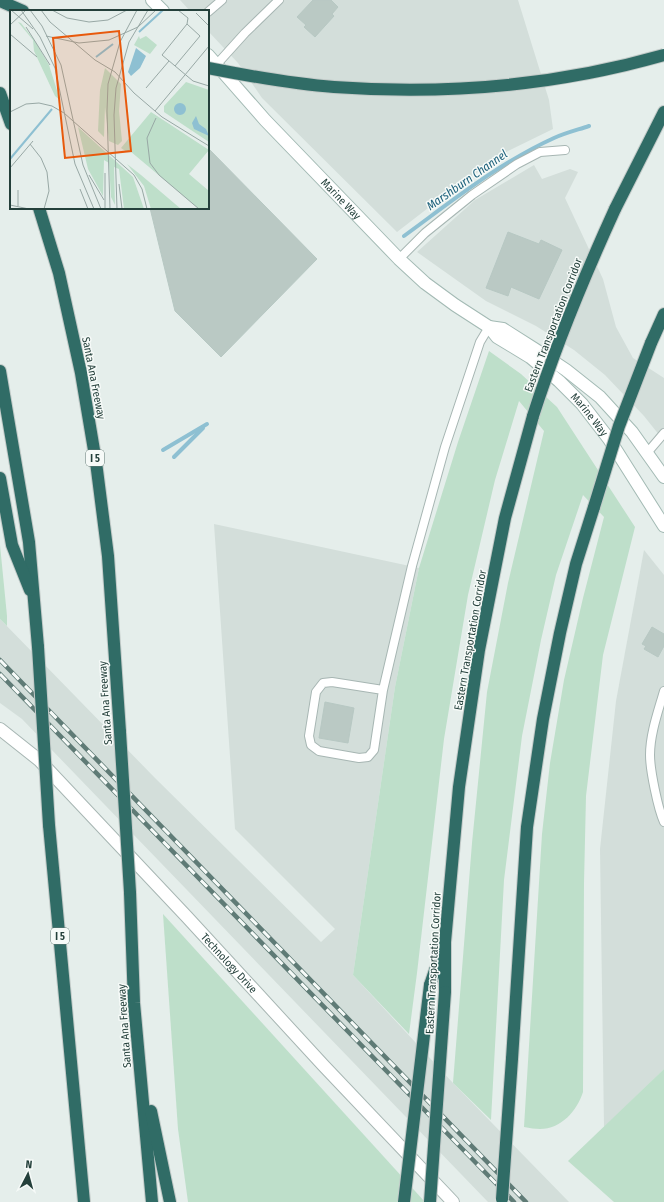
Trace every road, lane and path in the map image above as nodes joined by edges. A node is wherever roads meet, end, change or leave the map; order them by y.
1 (152, 0) edge
2 (279, 0) edge
3 (0, 1) edge
4 (217, 1) edge
5 (21, 10) edge
6 (162, 10) edge
7 (209, 11) edge
8 (664, 55) edge
9 (211, 63) edge
10 (0, 93) edge
11 (664, 112) edge
12 (10, 121) edge
13 (565, 150) dead end
14 (40, 209) edge
15 (399, 259) junction
16 (664, 314) edge
17 (489, 327) junction
18 (0, 370) edge
19 (664, 433) edge
20 (647, 453) junction
21 (664, 477) edge
22 (0, 478) edge
23 (664, 526) edge
24 (34, 600) junction
25 (383, 690) junction
26 (664, 691) edge
27 (0, 729) edge
28 (664, 822) edge
29 (445, 942) junction
30 (139, 1057) junction
31 (502, 1201) edge
32 (84, 1202) edge
33 (152, 1202) edge
34 (170, 1202) edge
35 (404, 1202) edge
36 (430, 1202) edge
37 (453, 1202) edge

1 - 6 main road
2 - 9 lane
3 - 5 highway
4 - 7 lane
8 - 9 highway, bridge
9 - 15 main road, Marine Way
10 - 12 highway
11 - 29 highway, Eastern Transportation Corridor, bridge
13 - 15 lane
14 - 30 highway, Santa Ana Freeway / I 5, bridge
15 - 17 main road, Marine Way
16 - 31 highway, bridge
17 - 20 main road, Marine Way
17 - 23 main road, Marine Way
17 - 25 lane
18 - 24 highway, I 5
19 - 20 lane
20 - 21 main road, Marine Way
22 - 24 highway
24 - 32 highway, I 5, bridge
25 - 25 lane
26 - 28 lane
27 - 37 main road, Technology Drive
29 - 35 highway, bridge
29 - 36 highway, Eastern Transportation Corridor, bridge
30 - 33 highway, Santa Ana Freeway / I 5
30 - 34 highway

